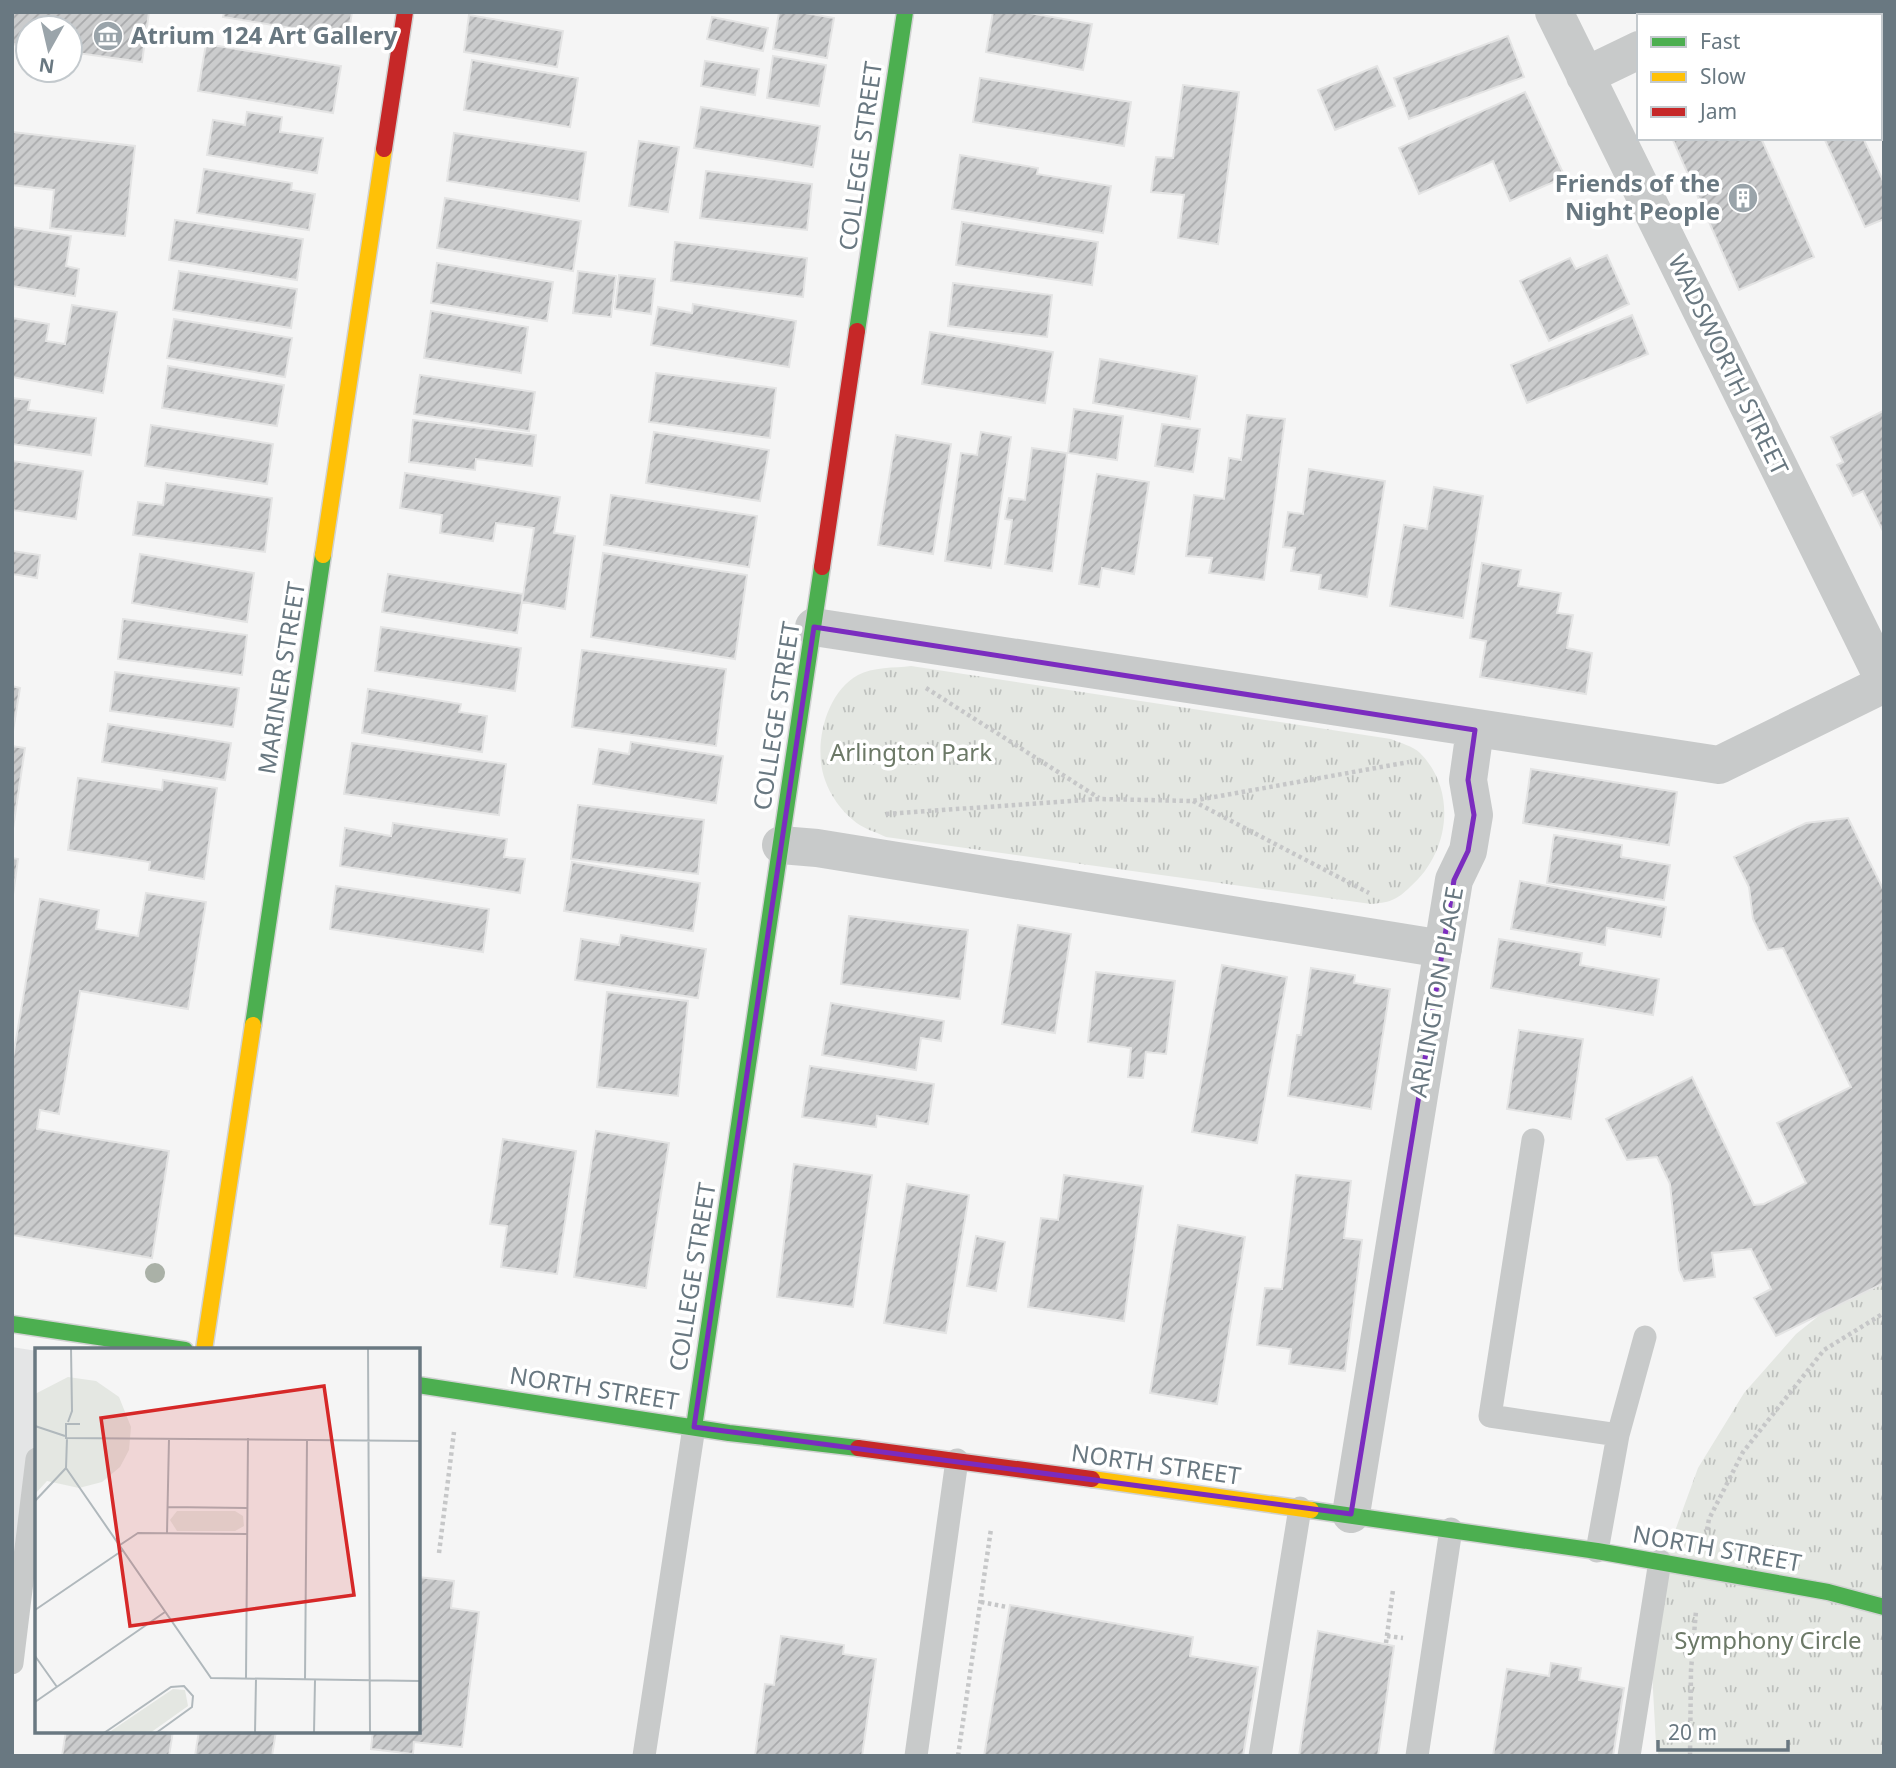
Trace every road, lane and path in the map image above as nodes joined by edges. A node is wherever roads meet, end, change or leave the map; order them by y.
1 (405, 12) edge
2 (905, 12) edge
3 (1554, 12) edge
4 (1637, 51) edge
5 (1585, 76) junction
6 (814, 626) junction
7 (1875, 640) edge
8 (915, 681) dead end
9 (1884, 682) edge
10 (1475, 730) junction
11 (1418, 760) dead end
12 (1100, 799) junction
13 (1192, 801) junction
14 (873, 815) dead end
15 (781, 845) junction
16 (1373, 895) dead end
17 (1443, 948) junction
18 (1533, 1140) dead end
19 (1884, 1313) edge
20 (12, 1324) edge
21 (1645, 1337) dead end
22 (46, 1339) edge
23 (160, 1348) edge
24 (204, 1348) edge
25 (420, 1385) edge
26 (455, 1427) dead end
27 (694, 1427) junction
28 (1618, 1435) junction
29 (957, 1460) junction
30 (35, 1471) edge
31 (1300, 1508) junction
32 (1351, 1514) junction
33 (991, 1529) dead end
34 (1451, 1529) junction
35 (1706, 1532) dead end
36 (1597, 1551) junction
37 (439, 1553) dead end
38 (1660, 1561) junction
39 (17, 1580) edge
40 (1393, 1590) dead end
41 (981, 1602) junction
42 (1696, 1604) dead end
43 (1007, 1607) dead end
44 (1884, 1607) edge
45 (1385, 1643) dead end
46 (12, 1663) edge
47 (645, 1756) edge
48 (916, 1756) edge
49 (958, 1756) edge
50 (1260, 1756) edge
51 (1417, 1756) edge
52 (1629, 1756) edge
53 (1690, 1756) edge

1 - 24 street, MARINER STREET
2 - 6 street, COLLEGE STREET
3 - 5 street, WADSWORTH STREET
4 - 5 street
5 - 7 street, WADSWORTH STREET
6 - 10 street
6 - 15 street, COLLEGE STREET
7 - 9 street, WADSWORTH STREET
8 - 12 path
9 - 10 street
10 - 17 street, ARLINGTON PLACE
11 - 13 path
12 - 13 path
12 - 14 path
13 - 16 path
15 - 17 street
15 - 27 street, COLLEGE STREET
17 - 32 street, ARLINGTON PLACE
18 - 28 lane
19 - 35 path
20 - 22 street
21 - 28 lane
22 - 23 street
25 - 27 street, NORTH STREET
26 - 37 path
27 - 29 street, NORTH STREET
27 - 47 lane
28 - 36 lane
29 - 31 street, NORTH STREET
29 - 48 lane
30 - 39 lane
31 - 32 street, NORTH STREET
31 - 50 lane
32 - 34 street, NORTH STREET
33 - 41 path
34 - 36 street, NORTH STREET
34 - 51 lane
36 - 38 street, NORTH STREET
38 - 44 street, NORTH STREET
38 - 52 lane
39 - 46 lane
40 - 45 path
41 - 43 path
41 - 49 path
42 - 53 path

